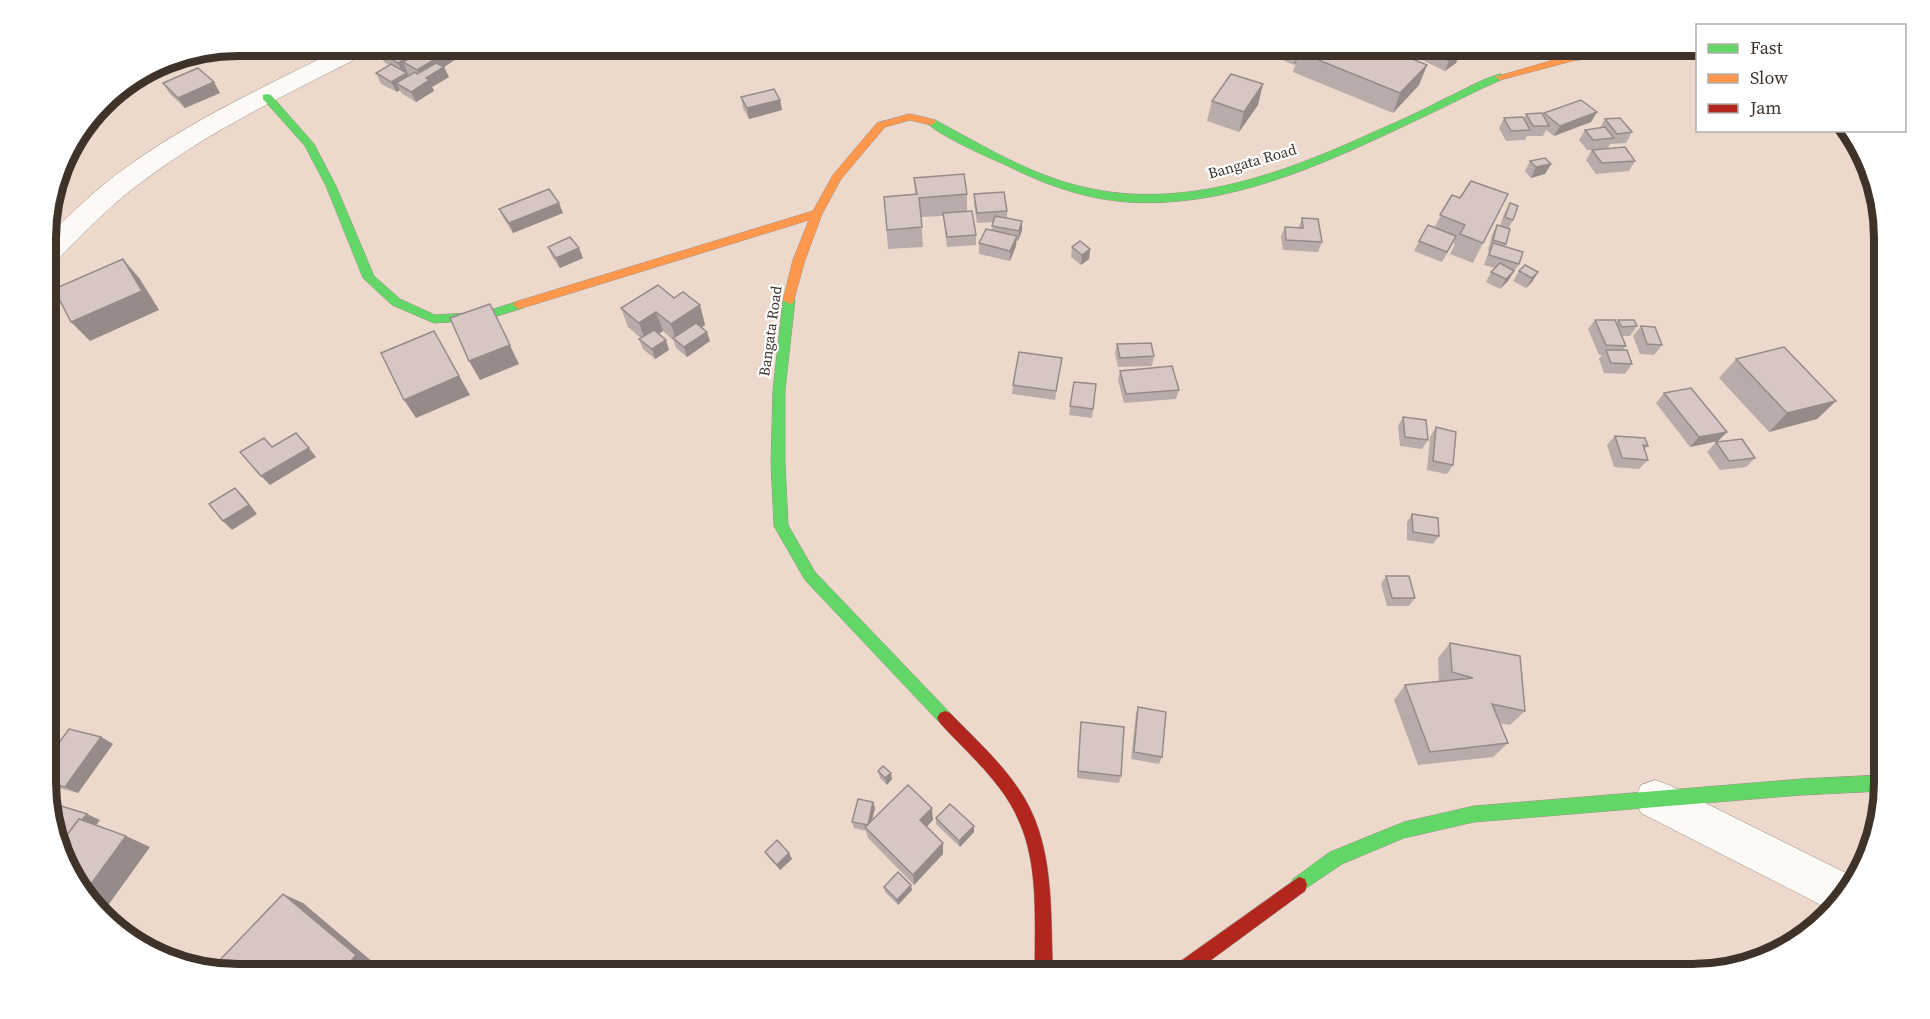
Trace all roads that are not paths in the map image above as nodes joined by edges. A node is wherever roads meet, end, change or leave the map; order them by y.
1 (346, 55) edge
2 (1587, 55) edge
3 (267, 97) junction
4 (817, 214) junction
5 (56, 243) edge
6 (1874, 784) edge
7 (1655, 799) junction
8 (1838, 891) edge
9 (1043, 963) edge
10 (1193, 963) edge

1 - 3 street
2 - 4 street, Bangata Road
3 - 4 street
3 - 5 street
4 - 9 street, Bangata Road
6 - 7 street
7 - 8 street
7 - 10 street

